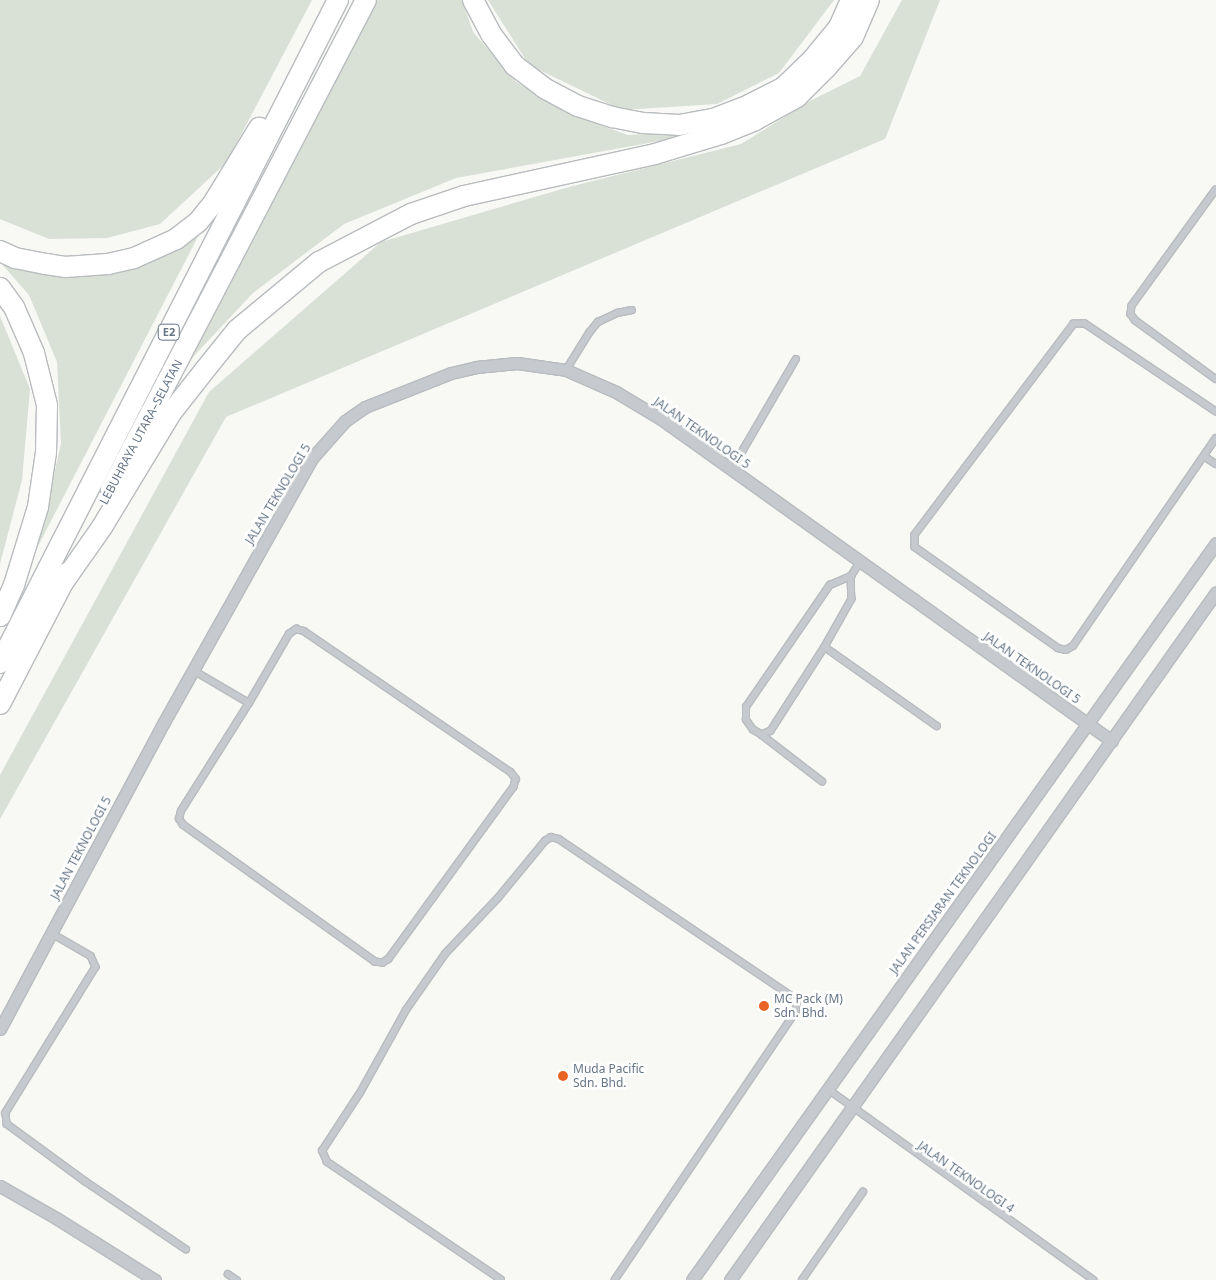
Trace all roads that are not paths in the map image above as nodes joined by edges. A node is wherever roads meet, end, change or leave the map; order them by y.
1 (338, 0) edge
2 (366, 0) edge
3 (473, 0) edge
4 (851, 0) edge
5 (869, 0) edge
6 (1216, 190) edge
7 (0, 251) edge
8 (0, 288) edge
9 (632, 310) dead end
10 (796, 359) dead end
11 (566, 370) junction
12 (1216, 378) edge
13 (1216, 412) edge
14 (1216, 438) edge
15 (1204, 456) junction
16 (1216, 464) edge
17 (734, 472) junction
18 (1216, 543) edge
19 (860, 562) junction
20 (851, 576) junction
21 (62, 584) junction
22 (1216, 592) edge
23 (0, 616) edge
24 (825, 646) junction
25 (0, 663) edge
26 (193, 670) junction
27 (249, 703) junction
28 (0, 704) edge
29 (1089, 724) junction
30 (937, 726) dead end
31 (762, 735) junction
32 (1112, 741) junction
33 (822, 781) dead end
34 (51, 933) junction
35 (0, 1029) edge
36 (827, 1088) junction
37 (852, 1107) junction
38 (0, 1186) edge
39 (863, 1192) dead end
40 (186, 1249) dead end
41 (228, 1274) dead end
42 (736, 1278) edge
43 (155, 1280) edge
44 (237, 1280) edge
45 (501, 1280) edge
46 (615, 1280) edge
47 (692, 1280) edge
48 (802, 1280) edge
49 (1094, 1280) edge

1 - 7 highway
1 - 25 highway, LEBUHRAYA UTARA–SELATAN / E2
2 - 21 highway, LEBUHRAYA UTARA–SELATAN / E2
3 - 4 highway
5 - 21 highway
6 - 12 lane
8 - 23 highway
9 - 11 lane
10 - 17 lane
11 - 17 street, JALAN TEKNOLOGI 5
11 - 26 street, JALAN TEKNOLOGI 5
13 - 15 lane
14 - 15 lane
15 - 16 lane
17 - 19 street, JALAN TEKNOLOGI 5
18 - 29 street, JALAN PERSIARAN TEKNOLOGI
19 - 20 lane
19 - 29 street, JALAN TEKNOLOGI 5
20 - 24 lane
20 - 31 lane
21 - 28 highway, LEBUHRAYA UTARA–SELATAN / E2
22 - 32 street
24 - 30 lane
24 - 31 lane
26 - 27 lane
26 - 34 street, JALAN TEKNOLOGI 5
27 - 27 lane
29 - 32 street, JALAN TEKNOLOGI 5
29 - 36 street, JALAN PERSIARAN TEKNOLOGI
31 - 33 lane
32 - 37 street
34 - 35 street, JALAN TEKNOLOGI 5
34 - 40 lane
36 - 37 lane, JALAN TEKNOLOGI 4
36 - 47 street, JALAN PERSIARAN TEKNOLOGI
37 - 42 street
37 - 49 lane, JALAN TEKNOLOGI 4
38 - 43 street
39 - 48 lane
41 - 44 lane
45 - 46 lane

